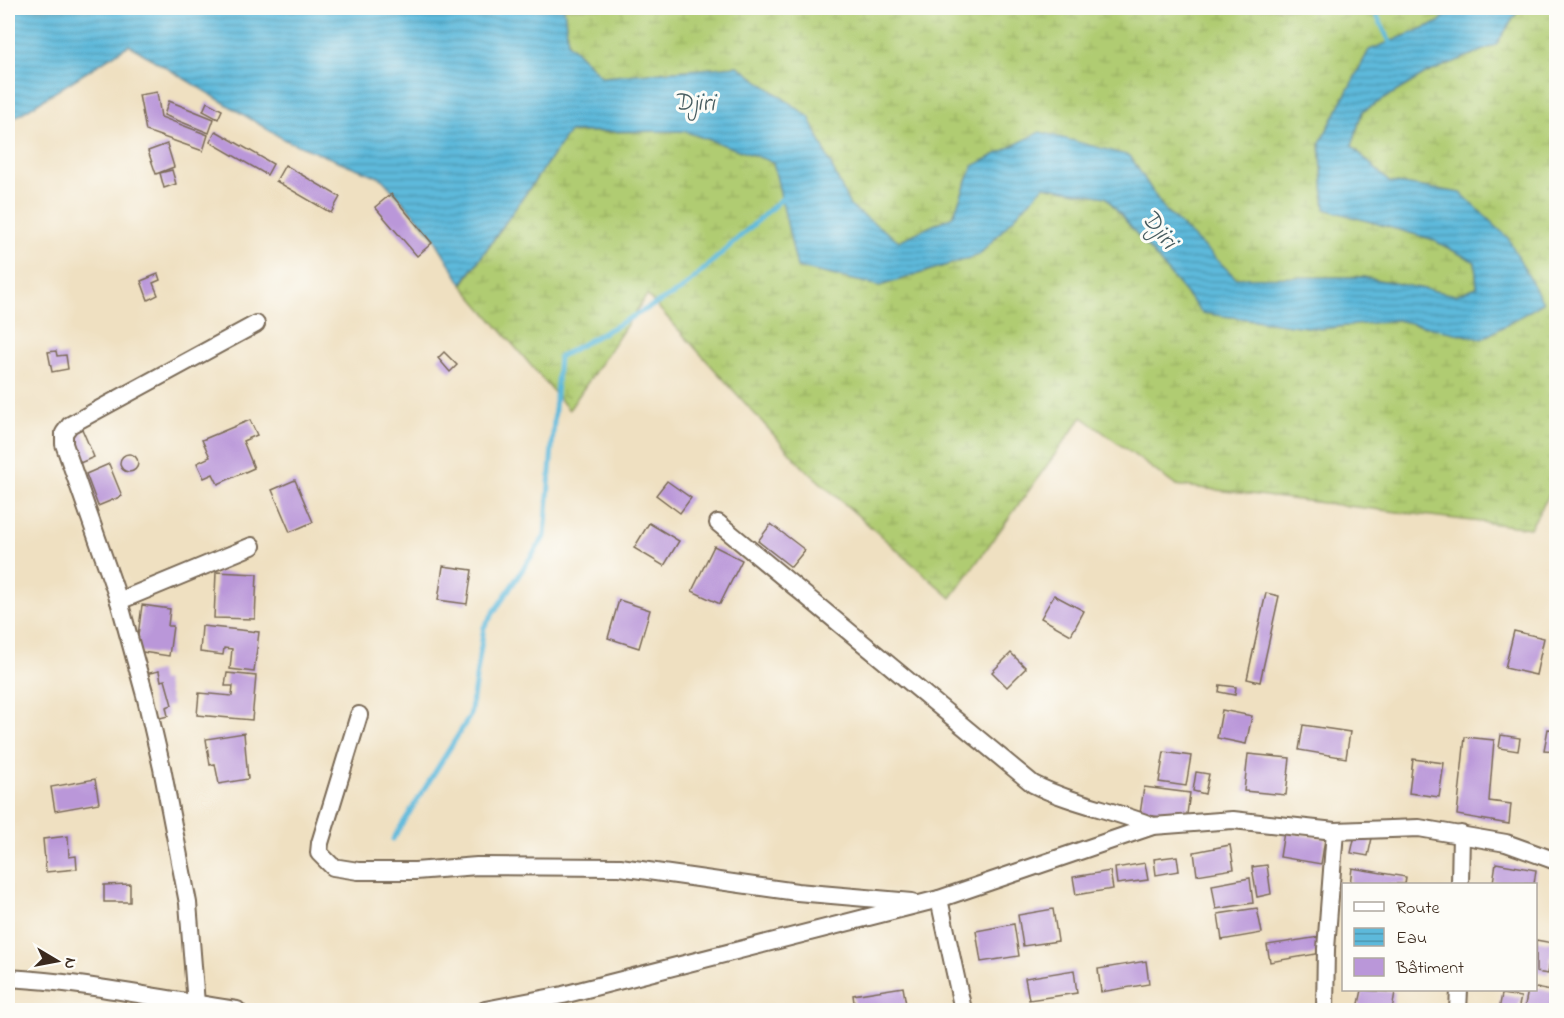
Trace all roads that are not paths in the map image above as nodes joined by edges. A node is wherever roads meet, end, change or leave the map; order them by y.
1 (256, 324) dead end
2 (718, 523) dead end
3 (252, 546) dead end
4 (119, 601) junction
5 (359, 715) dead end
6 (1153, 826) junction
7 (1335, 831) junction
8 (1461, 834) junction
9 (1557, 861) edge
10 (1460, 883) edge
11 (939, 899) junction
12 (918, 904) junction
13 (8, 978) edge
14 (1459, 991) edge
15 (198, 1007) edge
16 (237, 1011) edge
17 (485, 1011) edge
18 (963, 1011) edge
19 (1325, 1011) edge
20 (1458, 1011) edge

1 - 4 street
2 - 6 street
3 - 4 street
4 - 15 street
5 - 12 street
6 - 7 street
6 - 11 street
7 - 8 street
7 - 19 street
8 - 9 street
8 - 10 street
11 - 12 street
11 - 18 street
12 - 17 street
13 - 15 street
14 - 20 street
15 - 16 street

